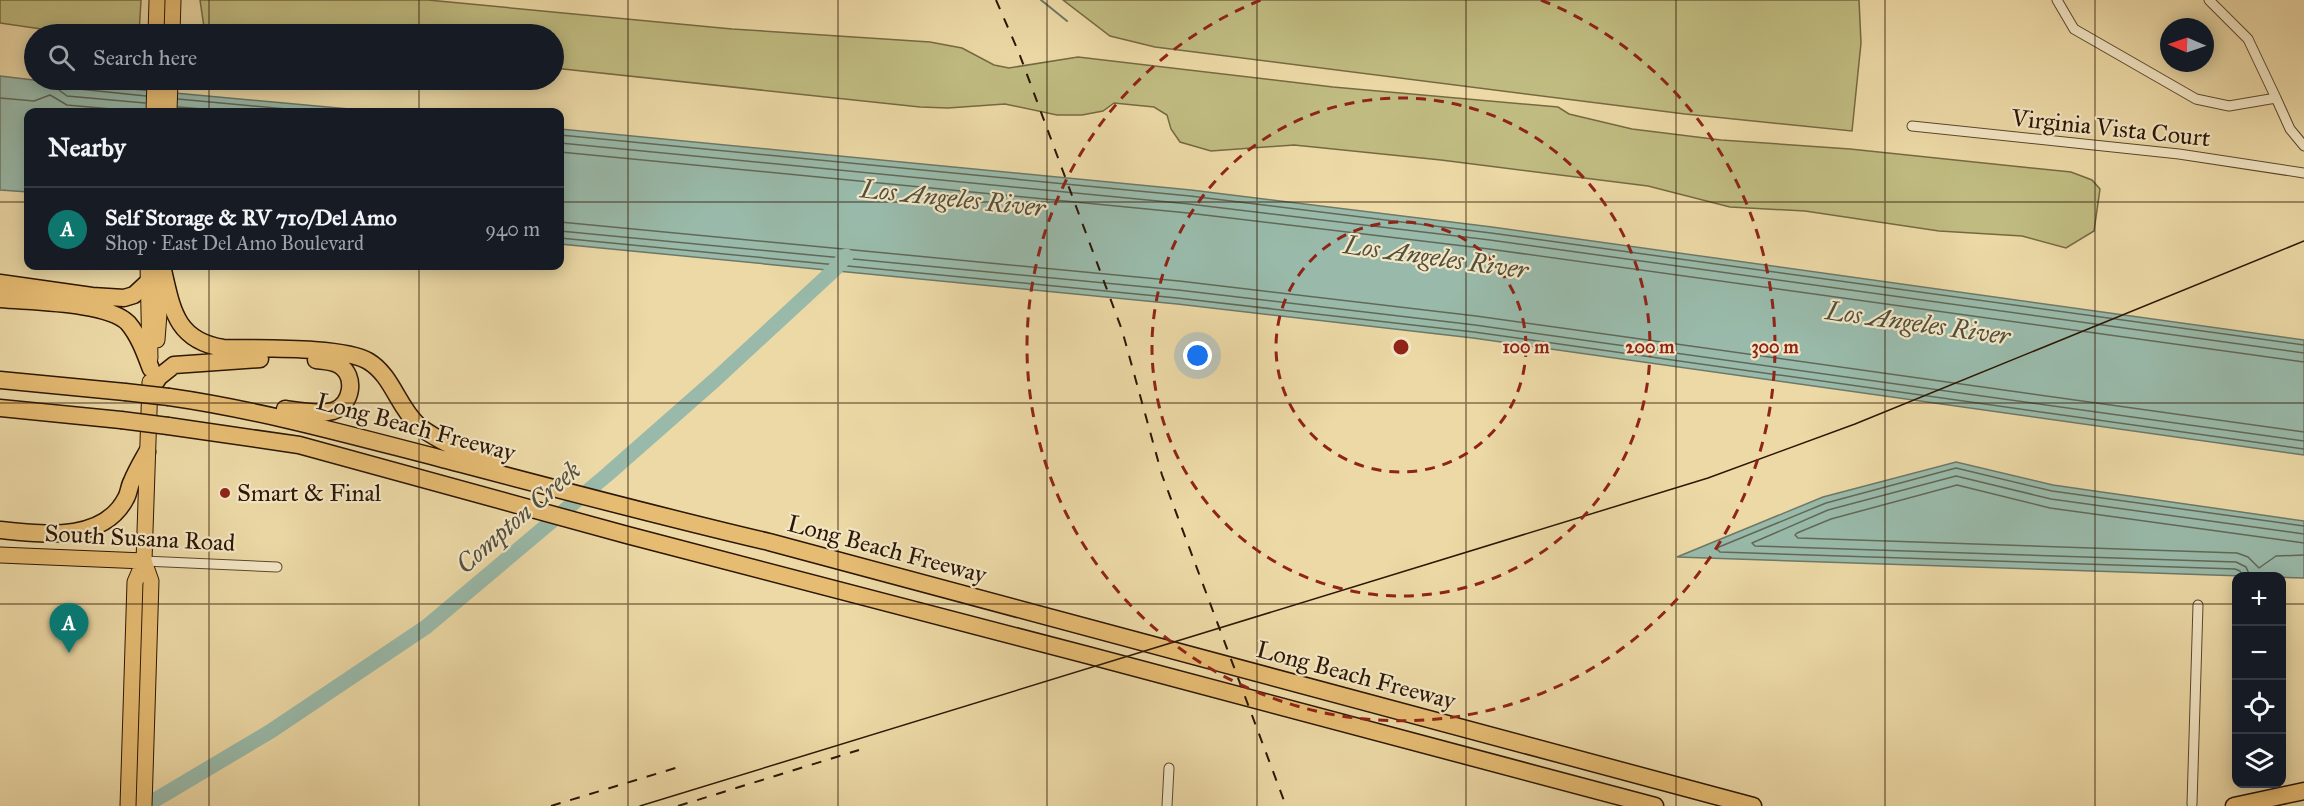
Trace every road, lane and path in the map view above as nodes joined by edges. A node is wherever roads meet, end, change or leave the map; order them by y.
1 (157, 0) edge
2 (173, 0) edge
3 (2057, 0) edge
4 (2209, 0) edge
5 (156, 24) edge
6 (172, 24) edge
7 (155, 90) edge
8 (170, 90) edge
9 (2276, 98) junction
10 (154, 108) edge
11 (169, 108) edge
12 (1912, 126) dead end
13 (2304, 146) edge
14 (2304, 173) edge
15 (162, 270) edge
16 (163, 270) edge
17 (148, 274) edge
18 (0, 283) edge
19 (0, 299) edge
20 (0, 369) edge
21 (151, 369) junction
22 (0, 380) edge
23 (70, 386) junction
24 (150, 391) junction
25 (218, 404) junction
26 (0, 408) edge
27 (60, 414) junction
28 (0, 418) edge
29 (147, 452) junction
30 (522, 480) junction
31 (0, 530) edge
32 (0, 555) edge
33 (144, 561) junction
34 (277, 567) dead end
35 (2198, 604) dead end
36 (1168, 768) dead end
37 (2304, 791) edge
38 (2192, 804) dead end
39 (128, 806) edge
40 (144, 806) edge
41 (1167, 806) edge
42 (1655, 806) edge
43 (1753, 806) edge
44 (2234, 806) edge

1 - 5 main road
2 - 6 main road
3 - 9 street
4 - 9 street
7 - 10 main road
8 - 11 main road
9 - 13 street
12 - 14 street, Virginia Vista Court
15 - 21 main road
16 - 30 highway
17 - 18 highway
17 - 21 main road
19 - 21 highway
20 - 23 highway
21 - 24 main road
22 - 23 highway, Long Beach Freeway
23 - 25 highway, Long Beach Freeway, bridge
24 - 25 highway
24 - 29 main road
25 - 30 highway, Long Beach Freeway
26 - 27 highway, Long Beach Freeway
27 - 28 highway
27 - 42 highway, Long Beach Freeway, bridge
29 - 31 highway
29 - 33 main road
30 - 43 highway, Long Beach Freeway
32 - 33 main road, South Susana Road
33 - 34 street, South Susana Road
33 - 39 main road
33 - 40 main road
35 - 38 street
36 - 41 street
37 - 44 highway

